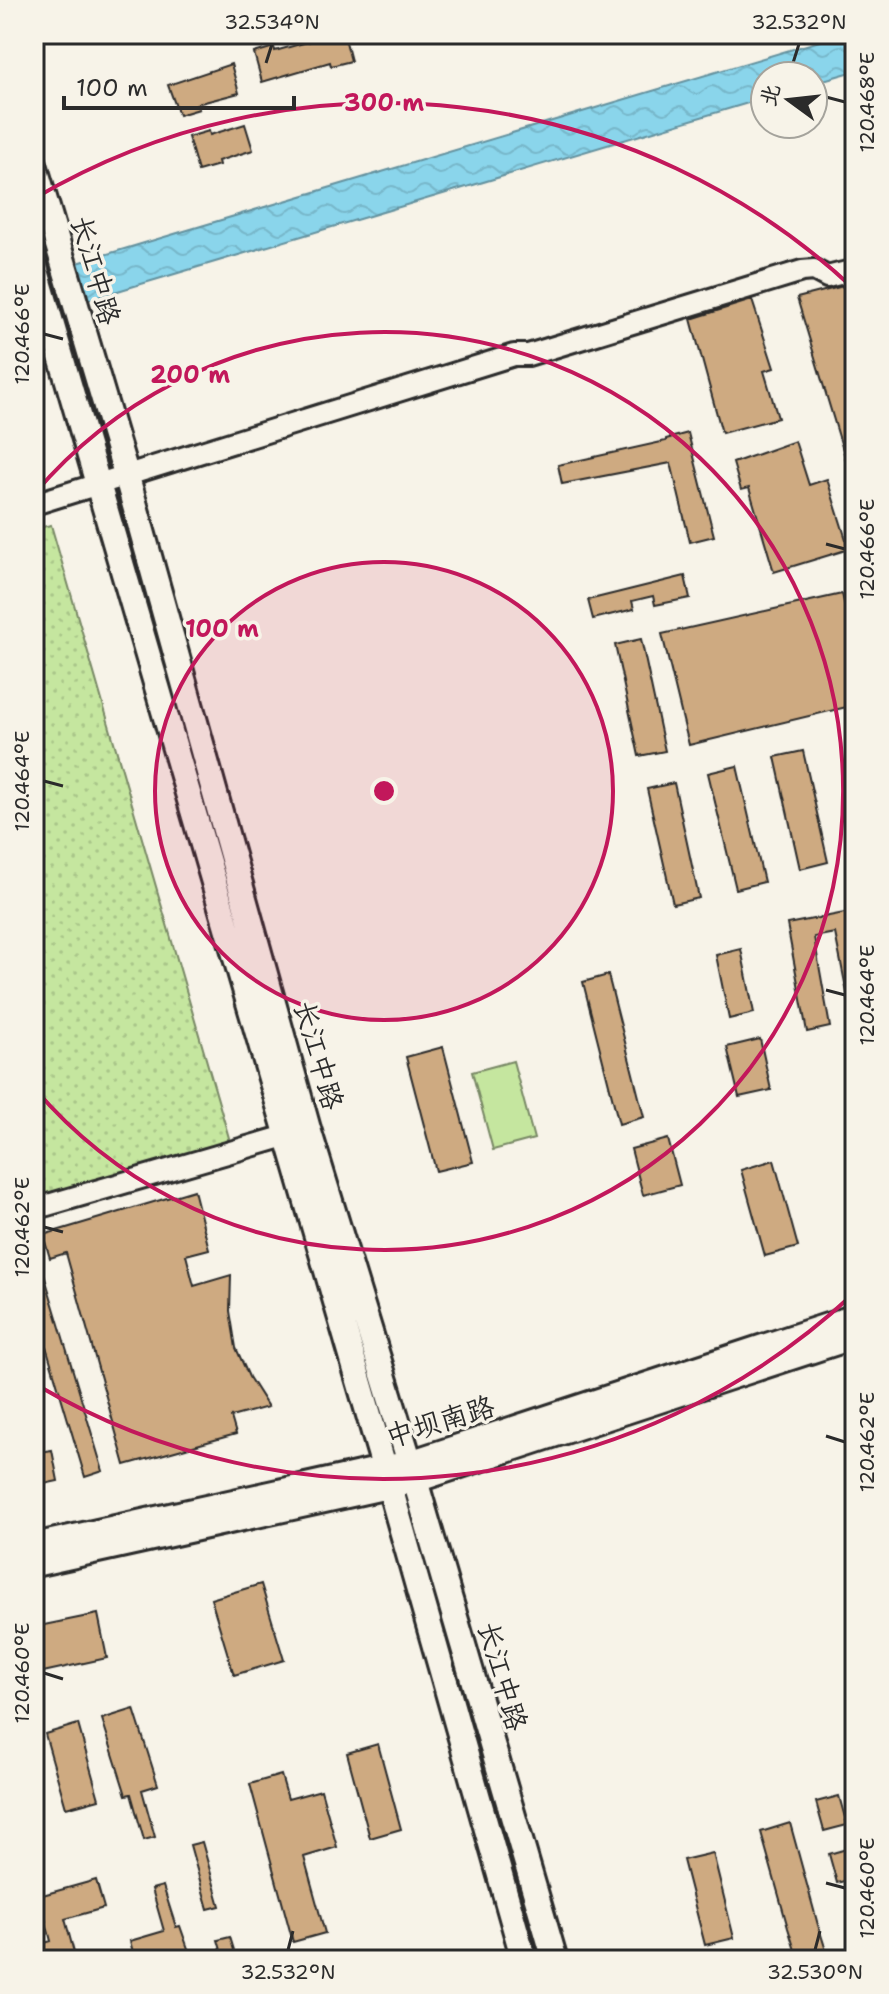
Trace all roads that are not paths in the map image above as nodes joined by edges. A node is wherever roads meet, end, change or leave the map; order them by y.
1 (34, 164) edge
2 (34, 264) edge
3 (855, 270) edge
4 (127, 477) junction
5 (97, 486) junction
6 (34, 504) edge
7 (297, 1132) junction
8 (34, 1209) edge
9 (855, 1317) edge
10 (855, 1336) edge
11 (412, 1472) junction
12 (388, 1478) junction
13 (34, 1546) edge
14 (34, 1564) edge
15 (524, 1960) edge
16 (555, 1960) edge

1 - 4 main road, 长江中路
2 - 5 main road, 长江中路
3 - 4 street
4 - 5 street
4 - 7 main road, 长江中路
5 - 6 street
5 - 7 main road, 长江中路
7 - 8 street
7 - 11 main road, 长江中路
7 - 12 main road, 长江中路
9 - 11 main road, 中坝南路
10 - 11 main road, 中坝南路
11 - 12 main road, 中坝南路
11 - 16 main road, 长江中路
12 - 13 main road, 中坝南路
12 - 14 main road, 中坝南路
12 - 15 main road, 长江中路

